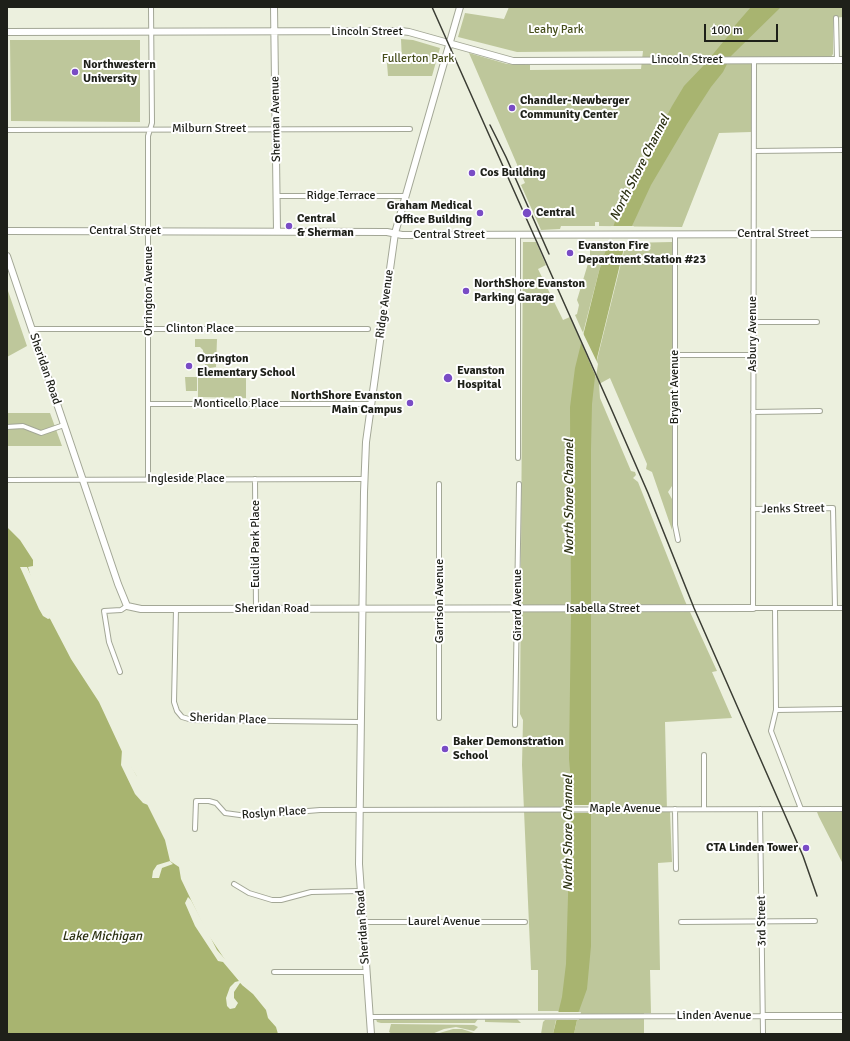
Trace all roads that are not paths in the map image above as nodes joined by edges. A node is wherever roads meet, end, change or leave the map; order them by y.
1 (151, 7) edge
2 (274, 7) edge
3 (460, 7) edge
4 (836, 18) dead end
5 (7, 32) edge
6 (151, 32) junction
7 (275, 32) junction
8 (449, 43) junction
9 (754, 60) junction
10 (840, 60) edge
11 (150, 129) junction
12 (276, 129) junction
13 (410, 129) dead end
14 (7, 130) edge
15 (843, 150) edge
16 (754, 151) junction
17 (276, 196) junction
18 (405, 196) junction
19 (7, 231) edge
20 (149, 231) junction
21 (277, 231) junction
22 (395, 233) junction
23 (675, 234) junction
24 (754, 234) junction
25 (843, 234) edge
26 (518, 235) junction
27 (7, 256) edge
28 (753, 322) junction
29 (818, 322) dead end
30 (149, 328) junction
31 (32, 329) junction
32 (368, 329) dead end
33 (675, 355) junction
34 (753, 355) junction
35 (149, 404) junction
36 (371, 404) junction
37 (820, 411) dead end
38 (753, 412) junction
39 (64, 425) junction
40 (7, 427) edge
41 (518, 458) dead end
42 (82, 479) junction
43 (148, 479) junction
44 (255, 479) junction
45 (364, 479) junction
46 (7, 480) edge
47 (439, 484) dead end
48 (519, 484) dead end
49 (753, 509) junction
50 (678, 540) dead end
51 (127, 606) junction
52 (753, 608) junction
53 (775, 608) junction
54 (835, 608) junction
55 (843, 608) edge
56 (176, 609) junction
57 (256, 609) junction
58 (362, 609) junction
59 (440, 609) junction
60 (518, 609) junction
61 (120, 672) dead end
62 (843, 709) edge
63 (776, 710) junction
64 (440, 718) dead end
65 (360, 722) junction
66 (515, 725) dead end
67 (704, 755) dead end
68 (675, 809) junction
69 (704, 809) junction
70 (760, 809) junction
71 (801, 809) junction
72 (843, 809) edge
73 (360, 810) junction
74 (195, 828) dead end
75 (676, 869) dead end
76 (234, 884) dead end
77 (360, 891) junction
78 (815, 921) dead end
79 (363, 922) junction
80 (525, 922) dead end
81 (681, 922) dead end
82 (762, 922) junction
83 (274, 972) dead end
84 (366, 972) junction
85 (369, 1016) junction
86 (763, 1016) junction
87 (843, 1016) edge
88 (370, 1034) edge
89 (763, 1034) edge

1 - 6 street, Orrington Avenue
2 - 7 street, Sherman Avenue
3 - 8 street, Ridge Avenue
4 - 10 street
5 - 6 street, Lincoln Street
6 - 7 street, Lincoln Street
6 - 11 street, Orrington Avenue
7 - 8 street, Lincoln Street
7 - 12 street, Sherman Avenue
8 - 9 street, Lincoln Street
8 - 18 street, Ridge Avenue
9 - 10 street, Lincoln Street
9 - 16 street, Asbury Avenue
11 - 12 street, Milburn Street
11 - 14 street, Milburn Street
11 - 20 street, Orrington Avenue
12 - 13 street, Milburn Street
12 - 17 street, Sherman Avenue
15 - 16 street
16 - 24 street, Asbury Avenue
17 - 18 street, Ridge Terrace
17 - 21 street, Sherman Avenue
18 - 22 street, Ridge Avenue
19 - 20 street, Central Street
20 - 21 street, Central Street
20 - 30 street, Orrington Avenue
21 - 22 street, Central Street
22 - 26 street, Central Street
22 - 36 street, Ridge Avenue
23 - 24 street, Central Street
23 - 26 street, Central Street
23 - 33 street, Bryant Avenue
24 - 25 street, Central Street
24 - 28 street, Asbury Avenue
26 - 41 street
27 - 31 street, Sheridan Road
28 - 29 street
28 - 34 street, Asbury Avenue
30 - 31 street, Clinton Place
30 - 32 street, Clinton Place
30 - 35 street, Orrington Avenue
31 - 39 street, Sheridan Road
33 - 34 street
33 - 50 street, Bryant Avenue
34 - 38 street, Asbury Avenue
35 - 36 street, Monticello Place
35 - 43 street, Orrington Avenue
36 - 45 street, Ridge Avenue
37 - 38 street
38 - 49 street, Asbury Avenue
39 - 40 street
39 - 42 street, Sheridan Road
42 - 43 street, Ingleside Place
42 - 46 street, Ingleside Place
42 - 51 street, Sheridan Road
43 - 44 street, Ingleside Place
44 - 45 street, Ingleside Place
44 - 57 street, Euclid Park Place
45 - 58 street, Ridge Avenue
47 - 59 street, Garrison Avenue
48 - 60 street, Girard Avenue
49 - 52 street, Asbury Avenue
49 - 54 street, Jenks Street
51 - 56 street, Sheridan Road
51 - 61 street
52 - 53 street, Isabella Street
52 - 60 street, Isabella Street
53 - 54 street, Isabella Street
53 - 63 street
54 - 55 street, Isabella Street
56 - 57 street, Sheridan Road
56 - 65 street, Sheridan Place
57 - 58 street, Sheridan Road
58 - 59 street, Isabella Street
58 - 65 street, Sheridan Road
59 - 60 street, Isabella Street
59 - 64 street, Garrison Avenue
60 - 66 street, Girard Avenue
62 - 63 street
63 - 71 street
65 - 73 street, Sheridan Road
67 - 69 street
68 - 69 street, Maple Avenue
68 - 73 street, Maple Avenue
68 - 75 street
69 - 70 street, Maple Avenue
70 - 71 street, Maple Avenue
70 - 82 street, 3rd Street
71 - 72 street, Maple Avenue
73 - 74 street, Roslyn Place
73 - 77 street, Sheridan Road
76 - 77 street
77 - 79 street, Sheridan Road
78 - 82 street
79 - 80 street, Laurel Avenue
79 - 84 street, Sheridan Road
81 - 82 street
82 - 86 street, 3rd Street
83 - 84 street
84 - 85 street, Sheridan Road
85 - 86 street, Linden Avenue
85 - 88 street, Sheridan Road
86 - 87 street, Linden Avenue
86 - 89 street, 3rd Street

